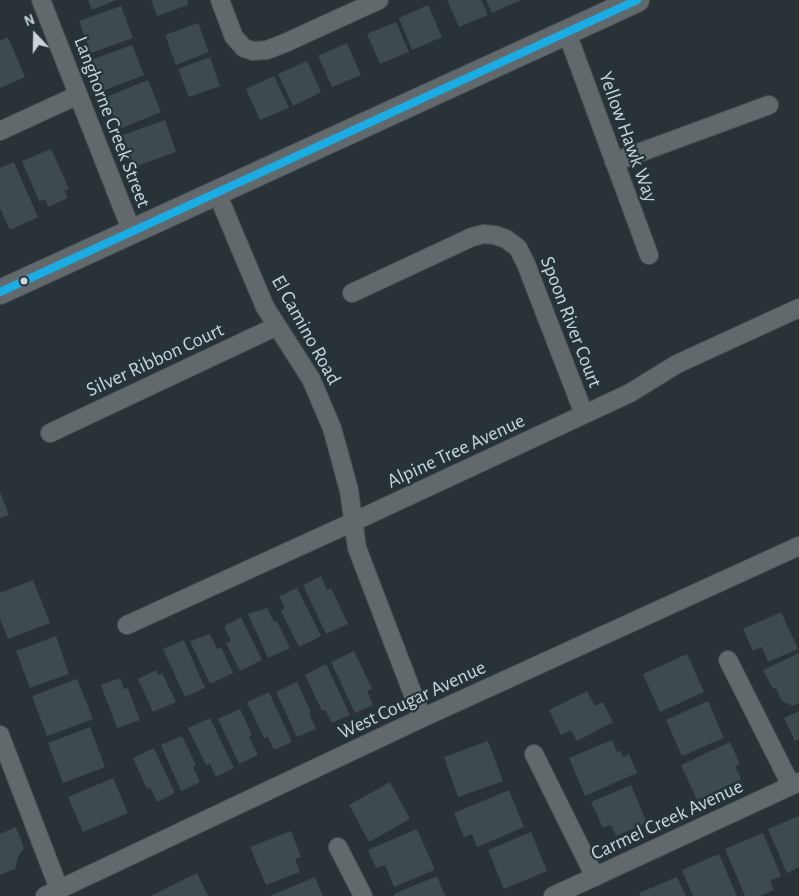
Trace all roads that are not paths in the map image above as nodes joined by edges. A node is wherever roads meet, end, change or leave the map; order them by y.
1 (41, 0) edge
2 (220, 0) edge
3 (379, 0) edge
4 (637, 0) edge
5 (567, 33) junction
6 (78, 95) junction
7 (769, 105) dead end
8 (0, 131) edge
9 (614, 162) junction
10 (217, 193) junction
11 (132, 232) junction
12 (649, 255) dead end
13 (0, 292) edge
14 (352, 293) dead end
15 (799, 308) edge
16 (277, 326) junction
17 (584, 414) junction
18 (50, 433) dead end
19 (353, 522) junction
20 (799, 546) edge
21 (127, 625) dead end
22 (728, 660) dead end
23 (422, 718) junction
24 (0, 735) edge
25 (534, 754) dead end
26 (795, 784) edge
27 (338, 847) dead end
28 (595, 877) junction
29 (52, 893) edge
30 (363, 896) edge
31 (553, 896) edge

1 - 6 street, Langhorne Creek Street
2 - 3 street
4 - 5 street
5 - 9 street, Yellow Hawk Way
5 - 10 street
6 - 8 street
6 - 11 street, Langhorne Creek Street
7 - 9 street
9 - 12 street, Yellow Hawk Way
10 - 11 street
10 - 16 street, El Camino Road
11 - 13 street
14 - 17 street, Spoon River Court
15 - 17 street, Alpine Tree Avenue
16 - 18 street, Silver Ribbon Court
16 - 19 street, El Camino Road
17 - 19 street, Alpine Tree Avenue
19 - 21 street, Alpine Tree Avenue
19 - 23 street, El Camino Road
20 - 23 street, West Cougar Avenue
22 - 26 street
23 - 29 street, West Cougar Avenue
24 - 29 street
25 - 28 street
26 - 28 street, Carmel Creek Avenue
27 - 30 street
28 - 31 street, Carmel Creek Avenue

